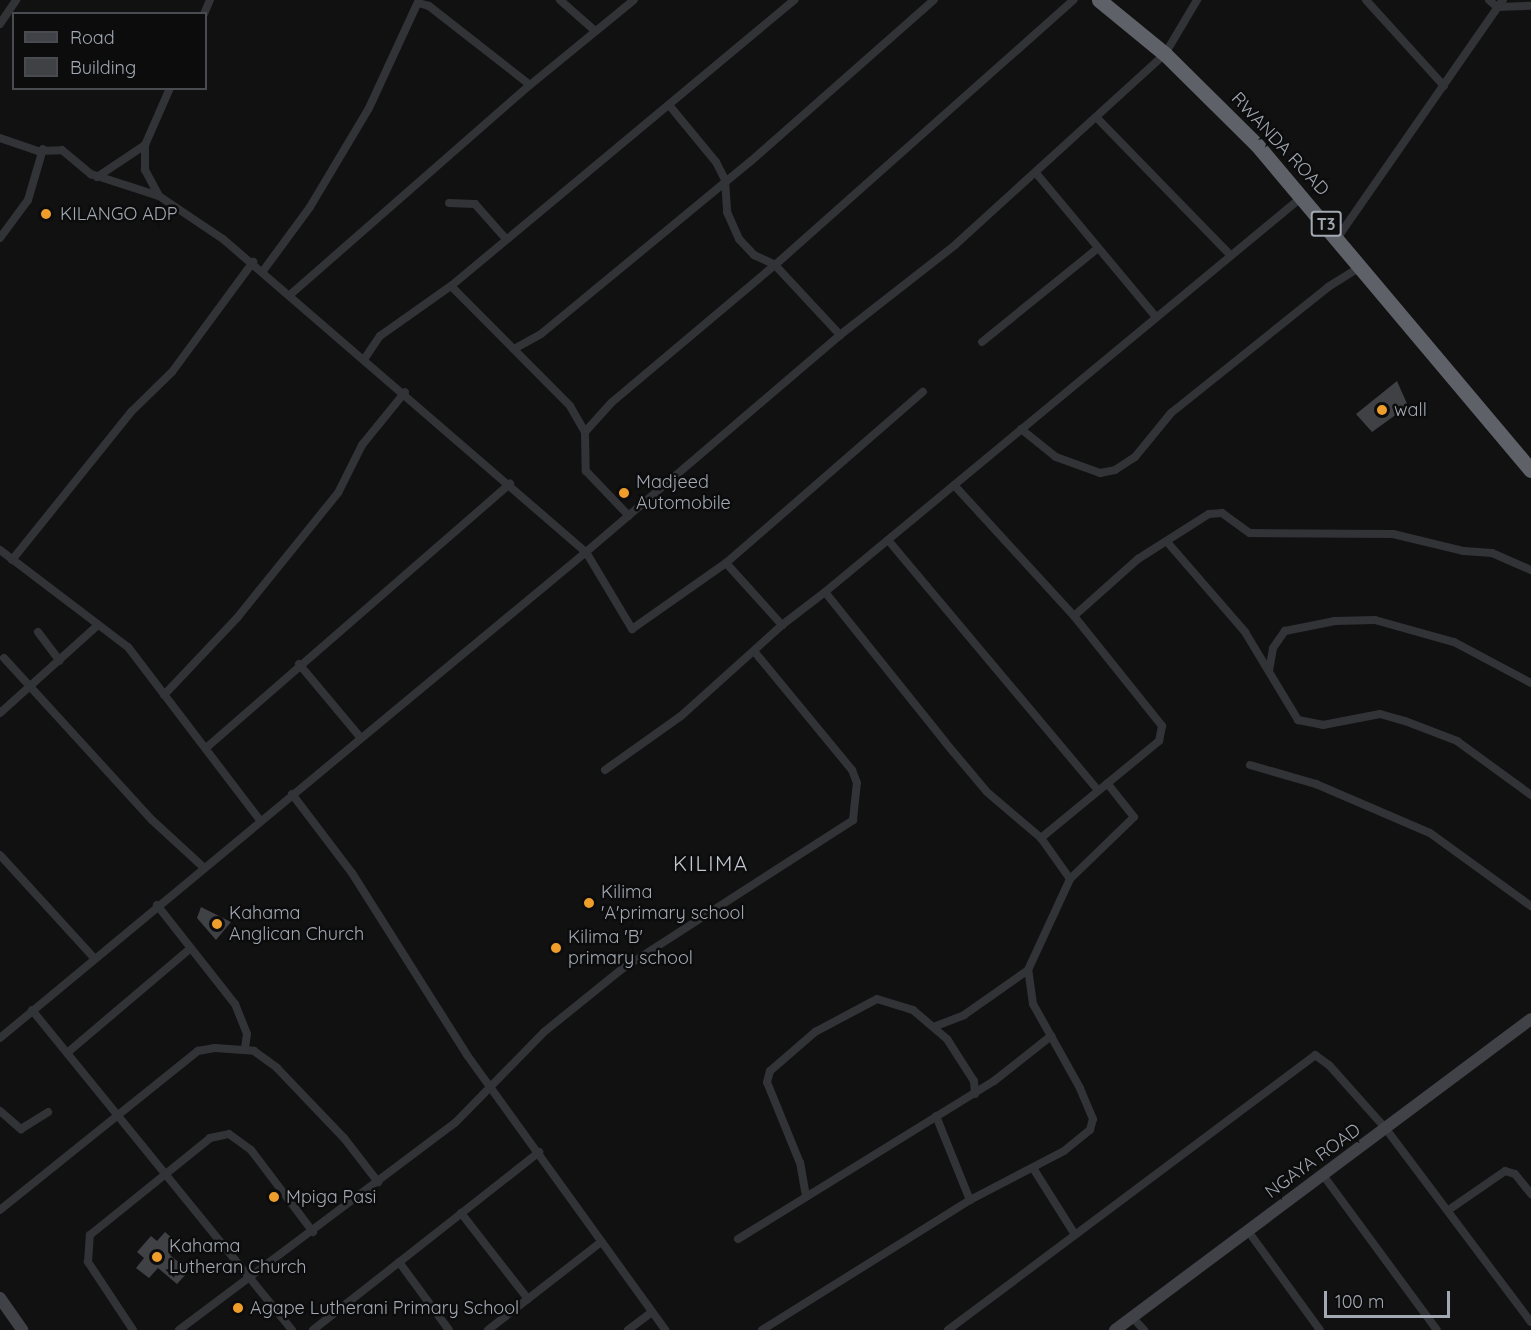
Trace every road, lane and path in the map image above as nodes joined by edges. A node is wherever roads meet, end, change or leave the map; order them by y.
1 (16, 0) edge
2 (561, 0) edge
3 (634, 0) edge
4 (794, 0) edge
5 (934, 0) edge
6 (1073, 0) edge
7 (1098, 0) edge
8 (1197, 0) edge
9 (1366, 0) edge
10 (1489, 0) edge
11 (418, 2) edge
12 (1500, 4) edge
13 (1531, 6) edge
14 (0, 24) edge
15 (594, 30) junction
16 (1165, 54) junction
17 (530, 85) junction
18 (1444, 86) junction
19 (169, 90) edge
20 (669, 105) junction
21 (1097, 118) junction
22 (0, 138) edge
23 (145, 145) junction
24 (44, 149) junction
25 (1036, 173) junction
26 (97, 177) junction
27 (725, 180) junction
28 (159, 196) junction
29 (1302, 197) junction
30 (449, 203) dead end
31 (1338, 237) junction
32 (0, 238) edge
33 (506, 239) junction
34 (1098, 248) junction
35 (1231, 256) junction
36 (253, 262) junction
37 (775, 265) junction
38 (1362, 265) junction
39 (263, 271) junction
40 (451, 286) junction
41 (291, 294) junction
42 (1156, 317) junction
43 (840, 335) junction
44 (982, 342) dead end
45 (514, 349) junction
46 (365, 358) junction
47 (405, 392) junction
48 (923, 392) dead end
49 (1021, 429) junction
50 (585, 432) junction
51 (1531, 470) edge
52 (510, 484) junction
53 (954, 485) junction
54 (629, 516) junction
55 (888, 540) junction
56 (1168, 543) junction
57 (0, 550) edge
58 (586, 552) junction
59 (12, 560) junction
60 (726, 563) junction
61 (1531, 570) edge
62 (825, 592) junction
63 (1074, 616) junction
64 (98, 625) junction
65 (782, 625) junction
66 (38, 632) dead end
67 (754, 651) junction
68 (4, 658) dead end
69 (60, 661) junction
70 (299, 664) junction
71 (1269, 671) junction
72 (1531, 682) edge
73 (32, 686) junction
74 (164, 694) junction
75 (0, 713) edge
76 (360, 737) junction
77 (206, 748) junction
78 (1250, 765) dead end
79 (605, 770) dead end
80 (1107, 783) junction
81 (1097, 789) junction
82 (292, 794) junction
83 (1531, 795) edge
84 (260, 820) junction
85 (1041, 838) junction
86 (0, 855) edge
87 (202, 866) junction
88 (1070, 879) junction
89 (158, 905) junction
90 (1531, 906) edge
91 (191, 948) junction
92 (94, 958) junction
93 (1028, 970) junction
94 (32, 1010) junction
95 (1531, 1019) edge
96 (936, 1026) junction
97 (1051, 1036) junction
98 (0, 1038) edge
99 (245, 1048) junction
100 (67, 1053) junction
101 (493, 1087) junction
102 (975, 1094) junction
103 (48, 1112) dead end
104 (1, 1114) edge
105 (117, 1116) junction
106 (936, 1116) junction
107 (1386, 1129) junction
108 (539, 1152) junction
109 (1034, 1168) junction
110 (165, 1171) junction
111 (1323, 1176) junction
112 (378, 1182) junction
113 (1531, 1194) edge
114 (806, 1196) junction
115 (970, 1200) junction
116 (1450, 1209) junction
117 (0, 1210) edge
118 (461, 1213) junction
119 (1248, 1230) junction
120 (313, 1232) junction
121 (1074, 1233) junction
122 (738, 1239) dead end
123 (601, 1242) junction
124 (399, 1263) junction
125 (253, 1276) junction
126 (0, 1298) edge
127 (528, 1299) junction
128 (652, 1312) junction
129 (1132, 1317) junction
130 (1531, 1322) edge
131 (773, 1327) edge
132 (22, 1330) edge
133 (133, 1330) edge
134 (179, 1330) edge
135 (292, 1330) edge
136 (313, 1330) edge
137 (449, 1330) edge
138 (488, 1330) edge
139 (628, 1330) edge
140 (665, 1330) edge
141 (762, 1330) edge
142 (948, 1330) edge
143 (1115, 1330) edge
144 (1144, 1330) edge
145 (1320, 1330) edge
146 (1437, 1330) edge

1 - 14 street
2 - 15 street
3 - 15 street
4 - 20 street
5 - 27 street
6 - 37 street
7 - 16 highway, RWANDA ROAD / T3
8 - 16 street
9 - 18 street
10 - 12 street
11 - 17 street
11 - 39 street
12 - 13 street
12 - 18 street
15 - 17 street
16 - 21 street
16 - 29 highway, RWANDA ROAD / T3
17 - 41 street
18 - 31 street
19 - 23 street
20 - 27 street
20 - 33 street
21 - 25 street
21 - 35 street
22 - 24 street
23 - 26 street
23 - 28 street
24 - 26 street
24 - 32 street
25 - 34 street
25 - 43 street
26 - 28 street
27 - 37 street
27 - 45 street
28 - 36 street
29 - 31 highway, RWANDA ROAD / T3
29 - 35 street
30 - 33 street
31 - 38 highway, RWANDA ROAD / T3
33 - 40 street
34 - 42 street
34 - 44 street
35 - 42 street
36 - 39 street
36 - 59 street
37 - 43 street
37 - 50 street
38 - 49 street
38 - 51 highway, RWANDA ROAD / T3
39 - 41 street
40 - 45 street
40 - 46 street
41 - 46 street
42 - 49 street
43 - 54 street
45 - 50 street
46 - 47 street
47 - 52 street
47 - 74 street
48 - 60 street
49 - 53 street
50 - 54 street
52 - 58 street
52 - 70 street
53 - 55 street
53 - 63 street
54 - 58 street
55 - 62 street
55 - 81 street
56 - 61 street
56 - 63 street
56 - 71 street
57 - 59 street
58 - 60 street
58 - 76 street
59 - 64 street
60 - 65 street
62 - 65 street
62 - 85 street
63 - 80 street
64 - 69 street
64 - 74 street
65 - 67 street
66 - 69 street
67 - 79 street
67 - 101 street
68 - 73 street
69 - 73 street
70 - 76 street
70 - 77 street
71 - 72 street
71 - 83 street
73 - 75 street
73 - 87 street
74 - 77 street
76 - 82 street
77 - 84 street
78 - 90 street
80 - 81 street
80 - 88 street
81 - 85 street
82 - 84 street
82 - 101 street
84 - 87 street
85 - 88 street
86 - 92 street
87 - 89 street
88 - 93 street
89 - 91 street
89 - 92 street
91 - 99 street
91 - 100 street
92 - 94 street
93 - 96 street
93 - 97 street
94 - 98 street
94 - 100 street
95 - 107 street, NGAYA ROAD
96 - 102 street
96 - 114 street
97 - 102 street
97 - 109 street
99 - 105 street
99 - 112 street
100 - 105 street
101 - 108 street
101 - 112 street
102 - 106 street
103 - 104 street
105 - 110 street
105 - 117 street
106 - 114 street
106 - 115 street
107 - 111 street, NGAYA ROAD
107 - 116 street
107 - 121 street
108 - 118 street
108 - 123 street
109 - 115 street
109 - 121 street
110 - 120 street
110 - 125 street
110 - 133 street
111 - 119 street, NGAYA ROAD
111 - 146 street
112 - 120 street
113 - 116 street
114 - 122 street
115 - 131 street
116 - 130 street
118 - 124 street
118 - 127 street
119 - 129 street, NGAYA ROAD
119 - 145 street
120 - 125 street
121 - 142 street
123 - 127 street
123 - 128 street
124 - 136 street
124 - 137 street
125 - 134 street
125 - 135 street
126 - 132 street
127 - 138 street
128 - 139 street
128 - 140 street
129 - 143 street, NGAYA ROAD
129 - 144 street
131 - 141 street

